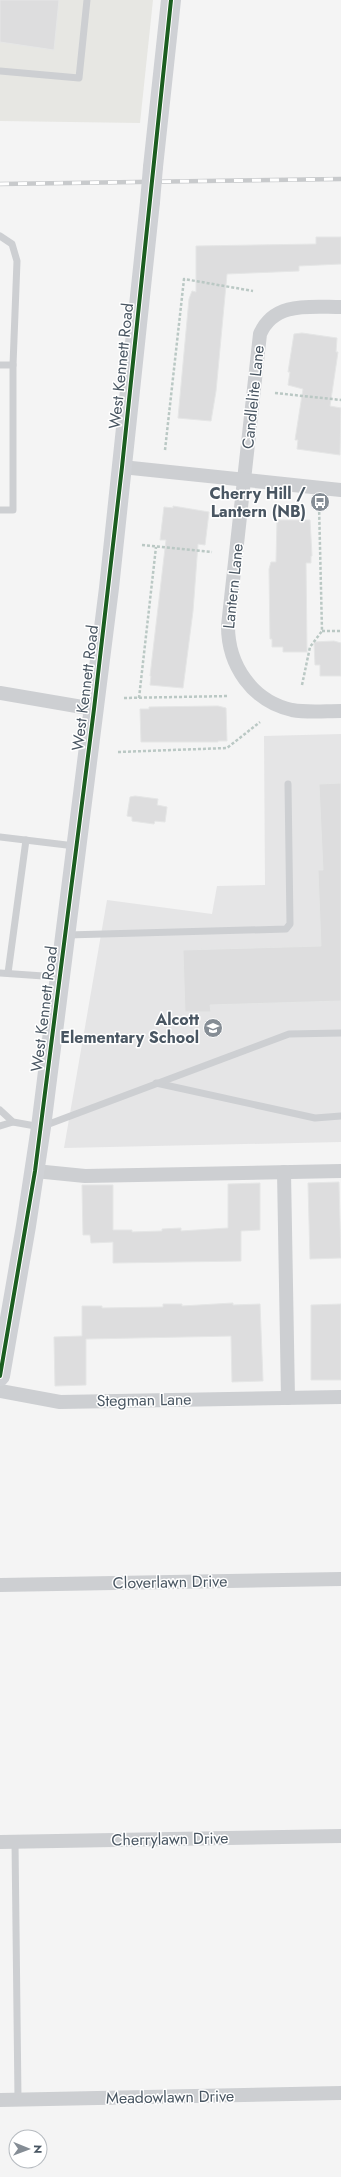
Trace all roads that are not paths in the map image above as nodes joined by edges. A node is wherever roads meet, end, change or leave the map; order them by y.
1 (87, 0) edge
2 (171, 0) edge
3 (0, 71) edge
4 (0, 236) edge
5 (341, 306) edge
6 (0, 365) edge
7 (13, 365) junction
8 (122, 467) junction
9 (244, 480) junction
10 (341, 490) edge
11 (0, 510) edge
12 (0, 693) edge
13 (94, 709) junction
14 (341, 711) edge
15 (288, 784) dead end
16 (0, 837) edge
17 (26, 840) junction
18 (77, 846) junction
19 (66, 935) junction
20 (0, 973) edge
21 (8, 973) junction
22 (60, 977) junction
23 (341, 1033) edge
24 (156, 1083) junction
25 (0, 1110) edge
26 (341, 1116) edge
27 (13, 1122) junction
28 (0, 1126) edge
29 (41, 1127) junction
30 (36, 1171) junction
31 (341, 1171) edge
32 (284, 1172) junction
33 (0, 1376) edge
34 (0, 1392) edge
35 (341, 1397) edge
36 (288, 1398) junction
37 (341, 1579) edge
38 (0, 1586) edge
39 (341, 1836) edge
40 (0, 1842) edge
41 (16, 1842) junction
42 (341, 2093) edge
43 (0, 2100) edge
44 (18, 2100) junction

1 - 3 lane
2 - 8 street, West Kennett Road, bridge
4 - 7 lane
5 - 9 street, Candlelite Lane
6 - 7 lane
7 - 11 lane
8 - 9 street
8 - 13 street, West Kennett Road
9 - 10 street
9 - 14 street, Lantern Lane
12 - 13 street
13 - 18 street, West Kennett Road
15 - 19 lane
16 - 17 lane
17 - 18 lane
17 - 21 lane
18 - 19 street, West Kennett Road
19 - 22 street, West Kennett Road
20 - 21 lane
21 - 22 lane
22 - 29 street, West Kennett Road
23 - 24 lane
24 - 26 lane
24 - 29 lane
25 - 27 lane
27 - 28 lane
27 - 29 lane
29 - 30 street, West Kennett Road
30 - 32 street
30 - 33 street, West Kennett Road
31 - 32 street
32 - 36 street
34 - 36 street, Stegman Lane
35 - 36 street, Stegman Lane
37 - 38 street, Cloverlawn Drive
39 - 41 street, Cherrylawn Drive
40 - 41 street, Cherrylawn Drive
41 - 44 lane
42 - 44 street, Meadowlawn Drive
43 - 44 street, Meadowlawn Drive

